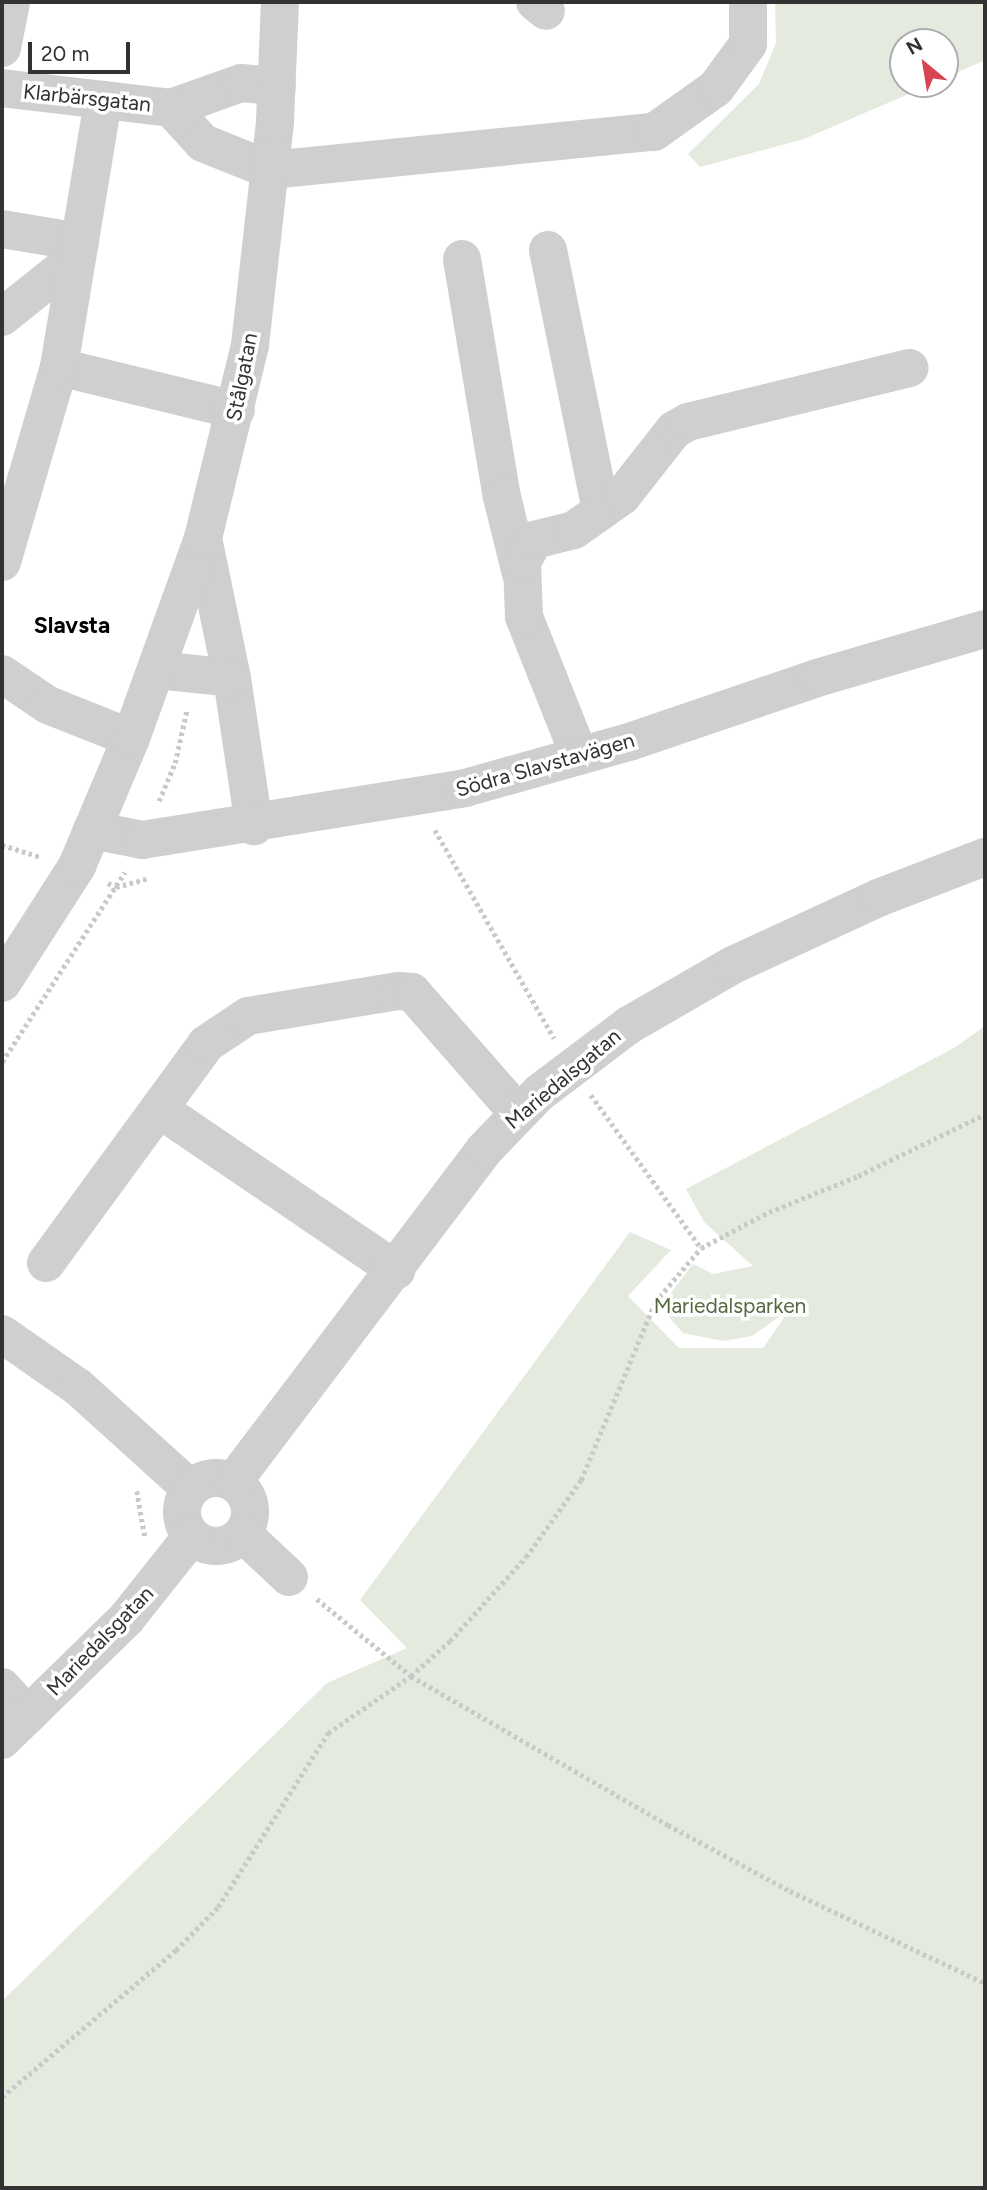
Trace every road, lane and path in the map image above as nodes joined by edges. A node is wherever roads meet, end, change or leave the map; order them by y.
1 (11, 2) edge
2 (280, 2) edge
3 (748, 2) edge
4 (2, 48) edge
5 (277, 86) junction
6 (2, 88) edge
7 (103, 100) junction
8 (171, 108) junction
9 (270, 170) junction
10 (2, 229) edge
11 (79, 250) junction
12 (548, 250) dead end
13 (462, 259) dead end
14 (2, 317) edge
15 (60, 367) junction
16 (909, 368) dead end
17 (236, 410) junction
18 (601, 511) junction
19 (202, 538) junction
20 (2, 562) edge
21 (522, 573) junction
22 (985, 629) edge
23 (157, 670) junction
24 (2, 674) edge
25 (232, 678) junction
26 (131, 738) junction
27 (579, 755) junction
28 (254, 825) junction
29 (92, 830) junction
30 (49, 845) dead end
31 (985, 857) edge
32 (44, 858) dead end
33 (2, 983) edge
34 (159, 1109) junction
35 (518, 1113) junction
36 (985, 1114) edge
37 (46, 1263) dead end
38 (396, 1270) junction
39 (2, 1334) edge
40 (233, 1482) junction
41 (133, 1483) dead end
42 (191, 1489) junction
43 (243, 1534) junction
44 (192, 1536) junction
45 (145, 1541) dead end
46 (289, 1577) joint
47 (411, 1676) junction
48 (2, 1687) edge
49 (15, 1728) edge
50 (985, 1983) edge
51 (2, 2097) edge

1 - 4 street
2 - 5 street, Stålgatan
3 - 9 street
5 - 8 street, Klarbärsgatan
5 - 9 street, Stålgatan
6 - 7 street, Klarbärsgatan
7 - 8 street, Klarbärsgatan
7 - 11 street
8 - 9 street, Klarbärsgatan
9 - 17 street, Stålgatan
10 - 11 street
11 - 14 street
11 - 15 street
12 - 18 street
13 - 21 street
15 - 17 street
15 - 20 street
16 - 18 street
17 - 19 street, Stålgatan
18 - 21 street
19 - 23 street, Stålgatan
19 - 25 street
21 - 27 street
22 - 27 street, Södra Slavstavägen
23 - 25 street
23 - 26 street, Stålgatan
24 - 26 street
25 - 28 street
26 - 29 street, Stålgatan
27 - 28 street, Södra Slavstavägen
28 - 29 street, Södra Slavstavägen
29 - 33 street, Stålgatan
30 - 32 path
31 - 35 street, Mariedalsgatan
34 - 35 street
34 - 37 street
34 - 38 street
35 - 38 street, Mariedalsgatan
36 - 47 path
38 - 40 street, Mariedalsgatan
39 - 42 street
40 - 42 street
40 - 43 street
41 - 45 path
42 - 44 street
43 - 44 street
43 - 46 street
44 - 49 street, Mariedalsgatan
46 - 47 path
47 - 50 path
47 - 51 path
48 - 49 street

